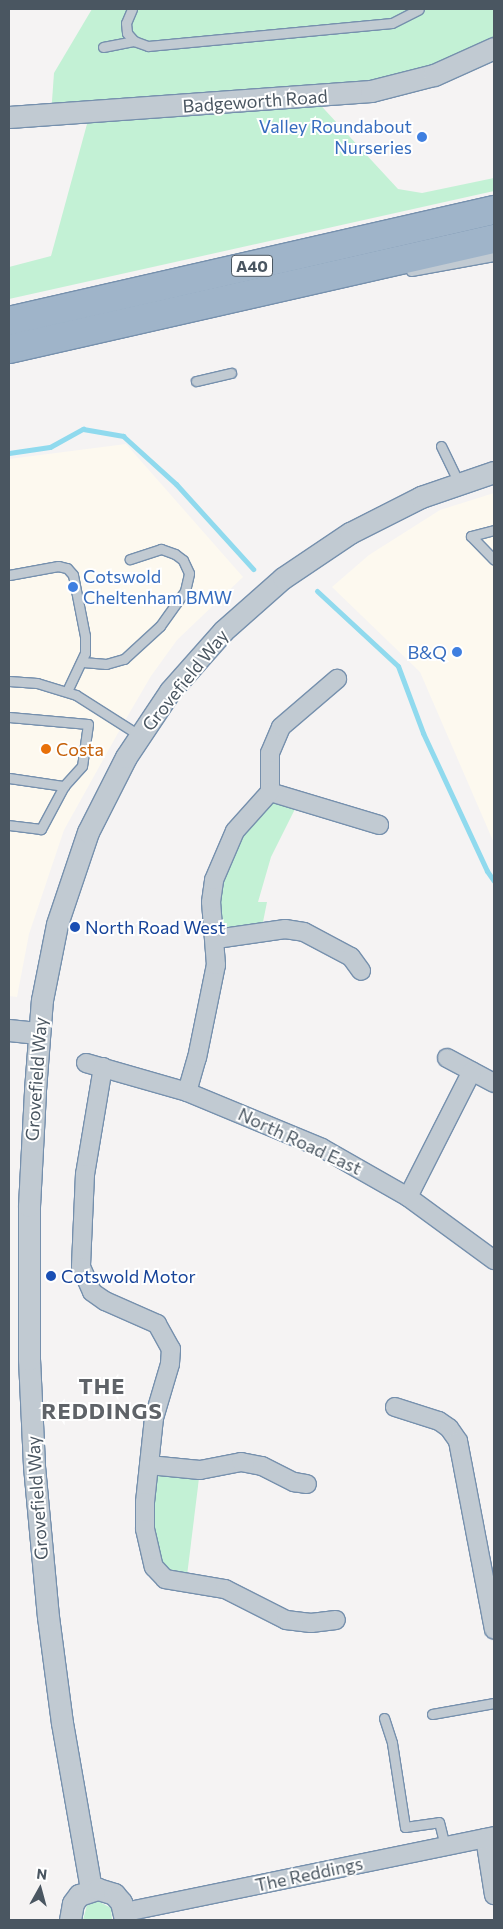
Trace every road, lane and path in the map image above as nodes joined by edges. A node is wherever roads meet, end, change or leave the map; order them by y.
1 (132, 9) edge
2 (419, 9) edge
3 (134, 41) junction
4 (103, 47) dead end
5 (494, 48) edge
6 (9, 117) edge
7 (494, 210) edge
8 (494, 239) edge
9 (494, 256) edge
10 (397, 273) dead end
11 (378, 276) dead end
12 (222, 301) junction
13 (9, 321) edge
14 (9, 349) edge
15 (231, 373) dead end
16 (196, 381) dead end
17 (441, 446) dead end
18 (494, 472) edge
19 (459, 483) junction
20 (494, 530) edge
21 (130, 559) dead end
22 (494, 560) edge
23 (9, 575) edge
24 (83, 662) junction
25 (337, 679) dead end
26 (9, 681) edge
27 (66, 691) junction
28 (9, 717) edge
29 (139, 736) junction
30 (9, 778) edge
31 (64, 786) junction
32 (270, 792) junction
33 (9, 825) edge
34 (379, 825) dead end
35 (216, 939) junction
36 (361, 971) dead end
37 (9, 1030) edge
38 (39, 1033) junction
39 (447, 1058) dead end
40 (472, 1071) junction
41 (494, 1083) edge
42 (187, 1092) junction
43 (408, 1197) junction
44 (494, 1260) edge
45 (395, 1407) dead end
46 (149, 1465) junction
47 (307, 1484) dead end
48 (336, 1620) dead end
49 (494, 1630) edge
50 (494, 1703) edge
51 (432, 1714) dead end
52 (384, 1718) dead end
53 (490, 1837) edge
54 (445, 1846) junction
55 (92, 1889) junction
56 (494, 1894) edge
57 (165, 1912) edge
58 (125, 1916) edge
59 (70, 1920) edge

1 - 3 lane
2 - 3 lane
3 - 4 lane
5 - 6 street, Badgeworth Road
7 - 13 highway, A40
8 - 12 highway, A40
9 - 10 lane
11 - 12 lane
12 - 14 highway, A40
15 - 16 lane
17 - 19 lane
18 - 19 street, Grovefield Way
19 - 29 street, Grovefield Way
20 - 22 lane
21 - 24 lane
23 - 24 lane
24 - 27 lane
25 - 32 street
26 - 27 lane
27 - 29 lane
28 - 31 lane
29 - 38 street, Grovefield Way
30 - 31 lane
31 - 33 lane
32 - 34 street
32 - 35 street
35 - 36 street
35 - 42 street
37 - 38 street
38 - 55 street, Grovefield Way
39 - 40 street
40 - 41 street
40 - 43 street
42 - 43 street, North Road East
42 - 46 street, North Road East
43 - 44 street, North Road East
45 - 49 street
46 - 47 street
46 - 48 street
50 - 51 lane
52 - 54 lane
53 - 54 street, The Reddings
53 - 56 street
54 - 57 street, The Reddings
55 - 58 street
55 - 59 street
57 - 58 street, The Reddings

